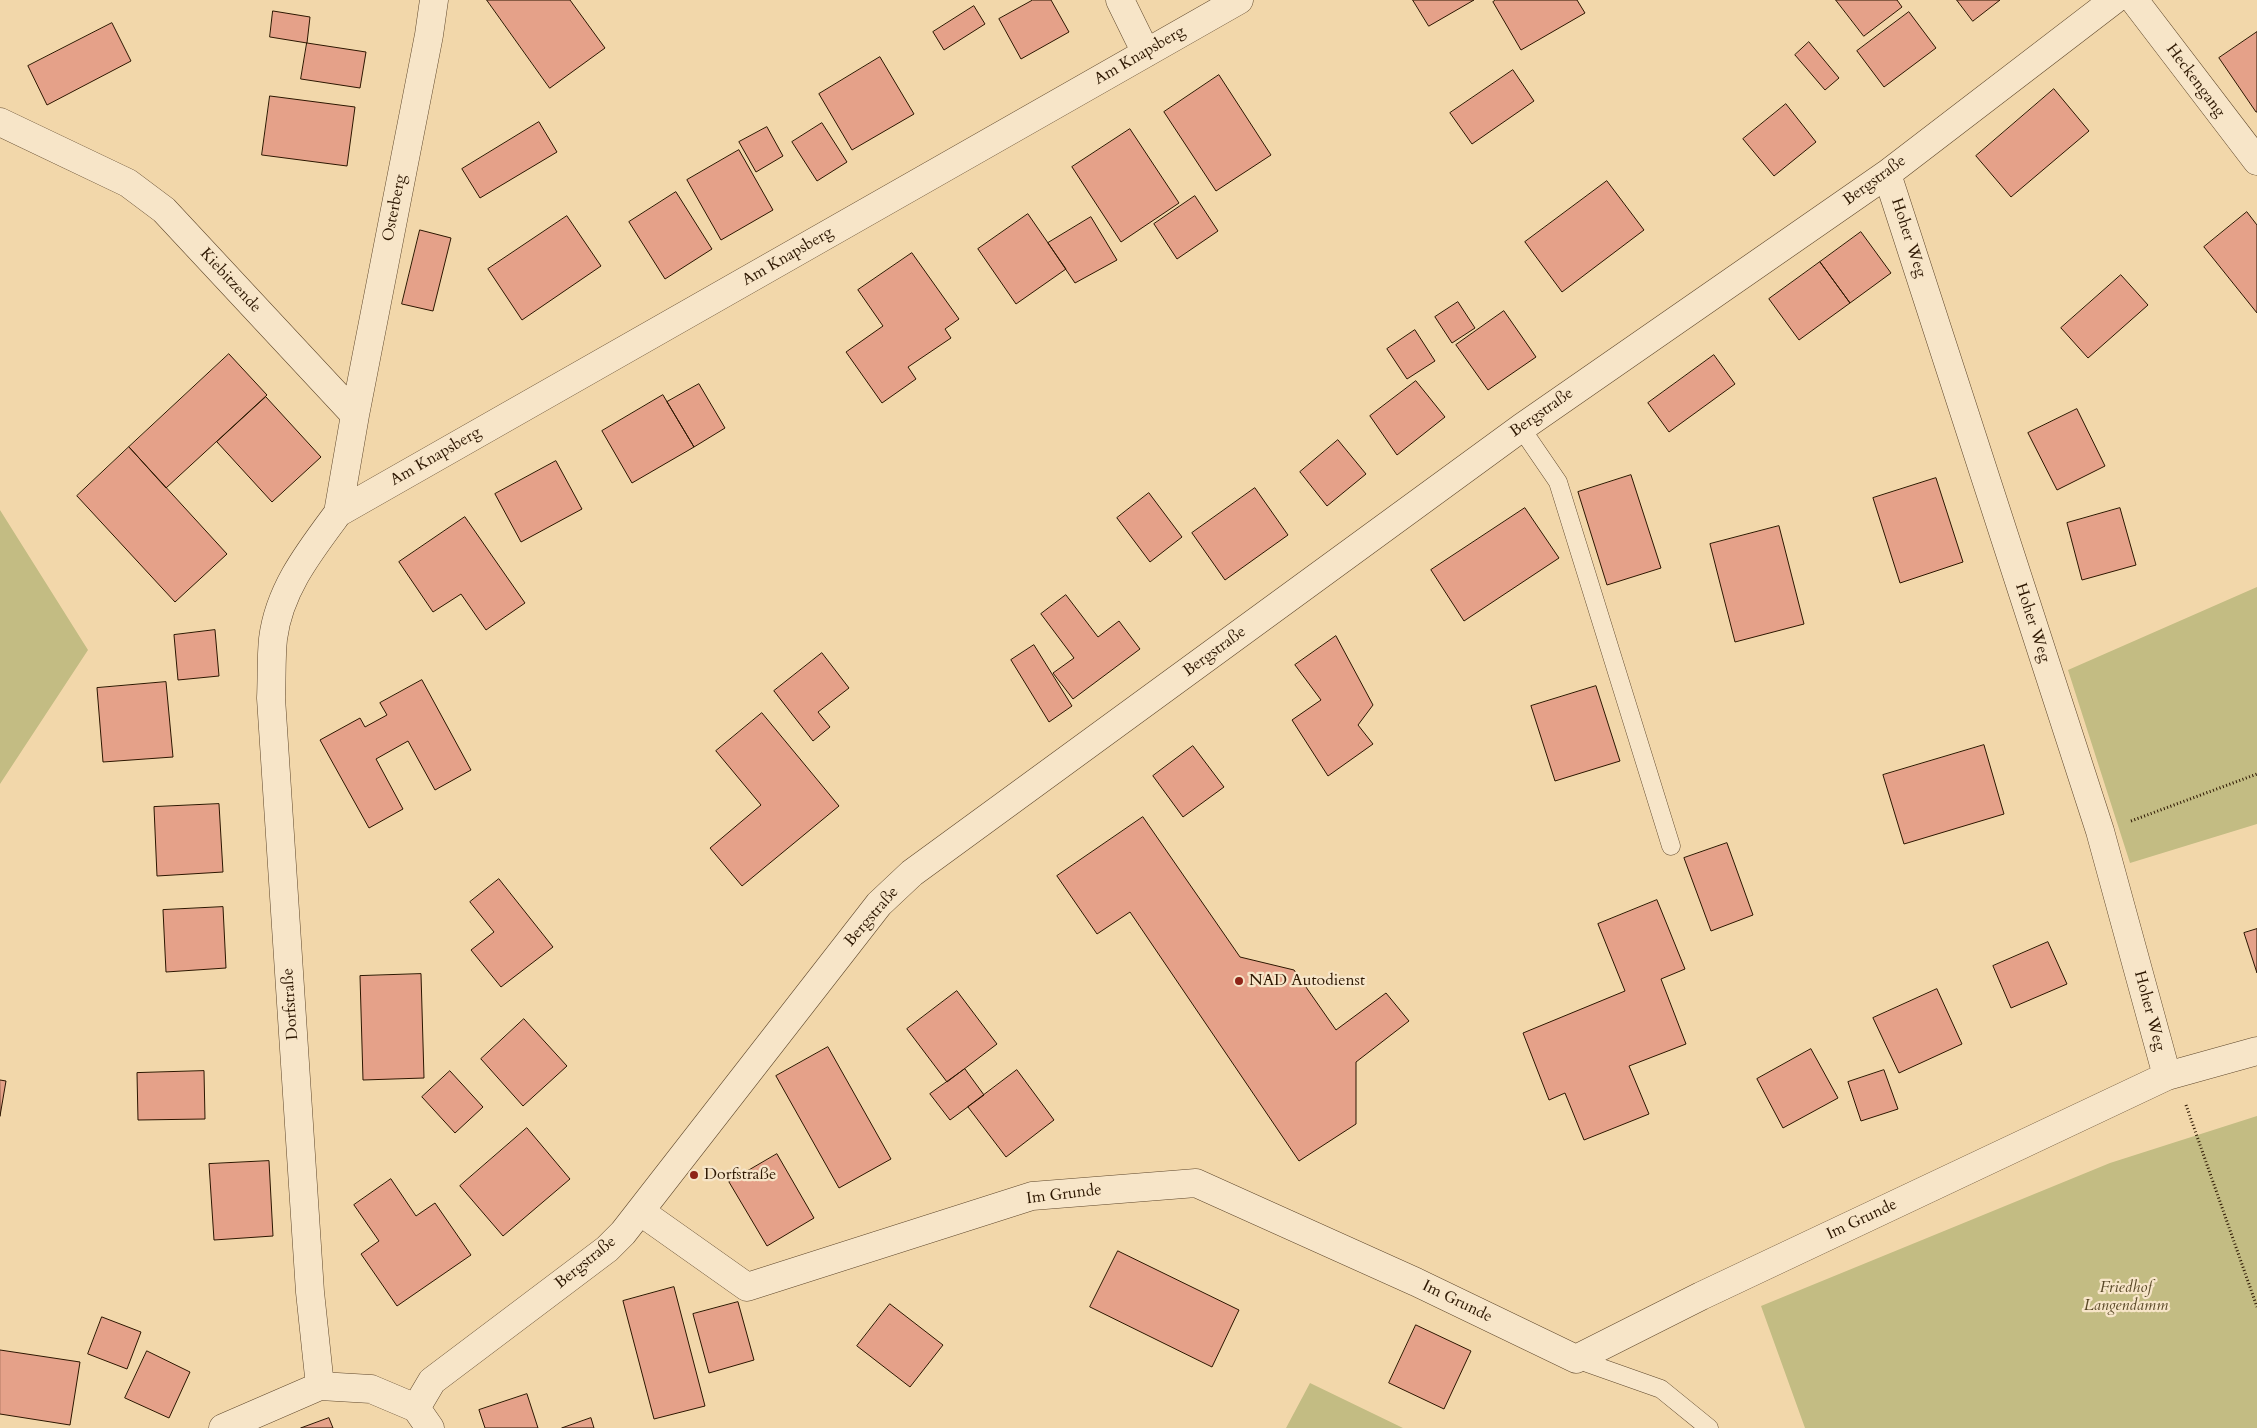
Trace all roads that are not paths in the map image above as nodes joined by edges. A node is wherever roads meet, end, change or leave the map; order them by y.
1 (434, 0) edge
2 (1120, 0) edge
3 (1239, 0) edge
4 (2114, 0) edge
5 (2134, 0) edge
6 (1146, 53) junction
7 (0, 122) edge
8 (2257, 161) edge
9 (1887, 174) junction
10 (355, 415) junction
11 (1521, 428) junction
12 (338, 514) junction
13 (1671, 846) dead end
14 (2257, 1051) edge
15 (2170, 1075) junction
16 (641, 1212) junction
17 (1576, 1359) junction
18 (320, 1386) junction
19 (423, 1418) edge
20 (223, 1428) edge
21 (1709, 1428) edge

1 - 10 street, Osterberg
2 - 6 street
3 - 6 street, Am Knapsberg
4 - 9 street, Bergstraße
5 - 8 street, Heckengang
6 - 12 street, Am Knapsberg
7 - 10 street, Kiebitzende
9 - 11 street, Bergstraße
9 - 15 street, Hoher Weg
10 - 12 street
11 - 13 lane
11 - 16 street, Bergstraße
12 - 18 street, Dorfstraße
14 - 15 street, Im Grunde
15 - 17 street, Im Grunde
16 - 17 street, Im Grunde
16 - 19 street, Bergstraße
17 - 21 lane
18 - 19 street
18 - 20 street

